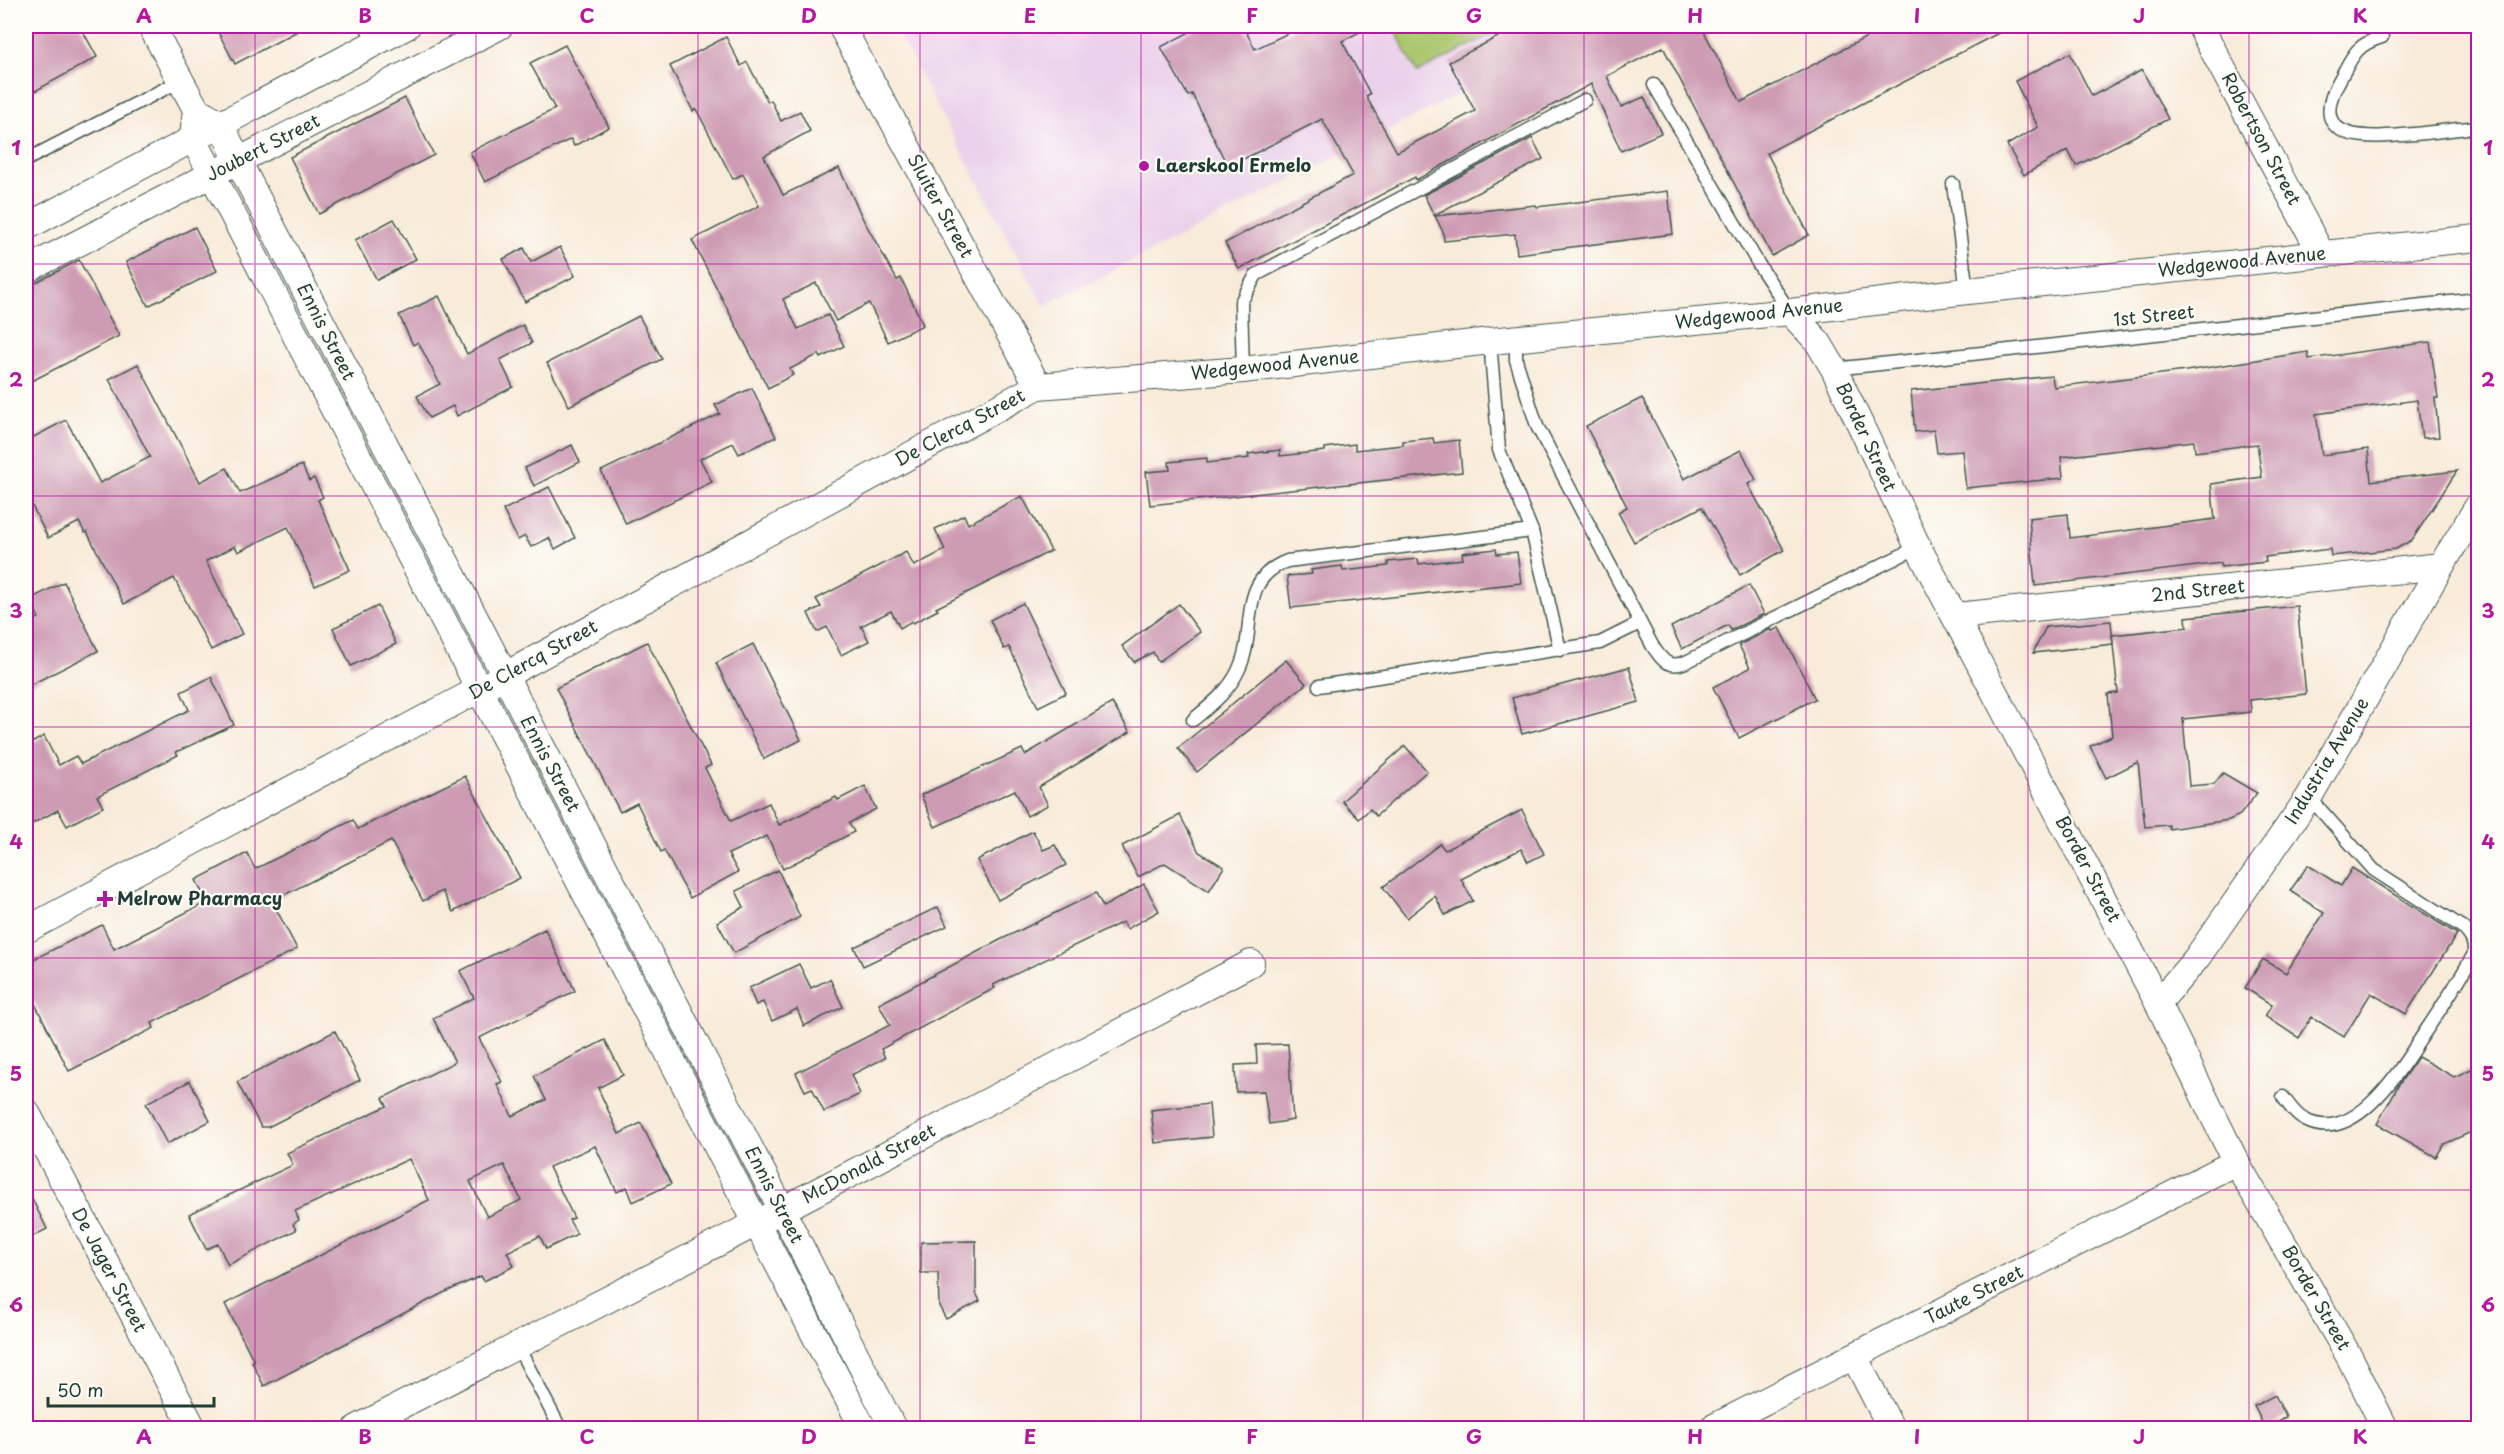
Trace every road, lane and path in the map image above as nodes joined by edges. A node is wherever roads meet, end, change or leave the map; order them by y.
1 (151, 26) edge
2 (407, 26) edge
3 (500, 26) edge
4 (841, 26) edge
5 (2200, 26) edge
6 (370, 34) edge
7 (2382, 37) dead end
8 (180, 81) junction
9 (1654, 85) dead end
10 (1585, 100) dead end
11 (196, 109) junction
12 (220, 124) junction
13 (2478, 127) edge
14 (193, 138) junction
15 (26, 160) edge
16 (238, 161) junction
17 (212, 174) junction
18 (1953, 184) dead end
19 (26, 227) edge
20 (2478, 238) edge
21 (2321, 253) junction
22 (26, 270) edge
23 (1967, 291) junction
24 (2478, 299) edge
25 (1790, 312) junction
26 (1516, 339) junction
27 (1490, 340) junction
28 (1834, 369) junction
29 (1243, 370) junction
30 (1038, 386) junction
31 (2478, 506) edge
32 (1532, 531) junction
33 (1918, 548) junction
34 (2441, 566) junction
35 (1956, 616) junction
36 (1640, 623) junction
37 (1560, 650) junction
38 (504, 676) junction
39 (1319, 686) dead end
40 (478, 690) junction
41 (1193, 720) dead end
42 (2308, 797) junction
43 (26, 930) edge
44 (1251, 963) dead end
45 (2158, 1003) junction
46 (2283, 1097) dead end
47 (26, 1111) edge
48 (2236, 1161) junction
49 (782, 1210) junction
50 (757, 1222) junction
51 (518, 1347) junction
52 (1854, 1356) junction
53 (193, 1428) edge
54 (357, 1428) edge
55 (560, 1428) edge
56 (862, 1428) edge
57 (893, 1428) edge
58 (1712, 1428) edge
59 (1891, 1428) edge
60 (2385, 1428) edge

1 - 8 street
2 - 6 street
3 - 16 street, Joubert Street
4 - 30 street, Sluiter Street
5 - 21 street, Robertson Street
6 - 12 street
7 - 13 lane
8 - 11 street
8 - 15 lane
9 - 25 lane
10 - 29 lane
11 - 12 street
11 - 14 street
12 - 14 street
12 - 16 street, Ennis Street
14 - 17 street, Ennis Street
14 - 19 street
16 - 17 street, Joubert Street
16 - 38 street, Ennis Street
17 - 22 street, Joubert Street
17 - 40 street, Ennis Street
18 - 23 lane
20 - 21 street, Wedgewood Avenue
21 - 23 street, Wedgewood Avenue
23 - 25 street, Wedgewood Avenue
24 - 28 lane, 1st Street
25 - 26 street, Wedgewood Avenue
25 - 28 street, Border Street
26 - 27 street, Wedgewood Avenue
26 - 36 lane
27 - 29 street, Wedgewood Avenue
27 - 32 lane
28 - 33 street, Border Street
29 - 30 street, Wedgewood Avenue
30 - 38 street, De Clercq Street
31 - 34 street, Industria Avenue
32 - 37 lane
32 - 41 lane
33 - 35 street, Border Street
33 - 36 lane
34 - 35 street, 2nd Street
34 - 42 street, Industria Avenue
35 - 45 street, Border Street
36 - 37 lane
37 - 39 lane
38 - 40 street, De Clercq Street
38 - 49 street, Ennis Street
40 - 43 street, De Clercq Street
40 - 50 street, Ennis Street
42 - 45 street, Industria Avenue
42 - 46 lane
44 - 49 street, McDonald Street
45 - 48 street, Border Street
47 - 53 street, De Jager Street
48 - 52 street, Taute Street
48 - 60 street, Border Street
49 - 50 street, McDonald Street
49 - 57 street, Ennis Street
50 - 51 street, McDonald Street
50 - 56 street, Ennis Street
51 - 54 street, McDonald Street
51 - 55 lane
52 - 58 street, Taute Street
52 - 59 street

